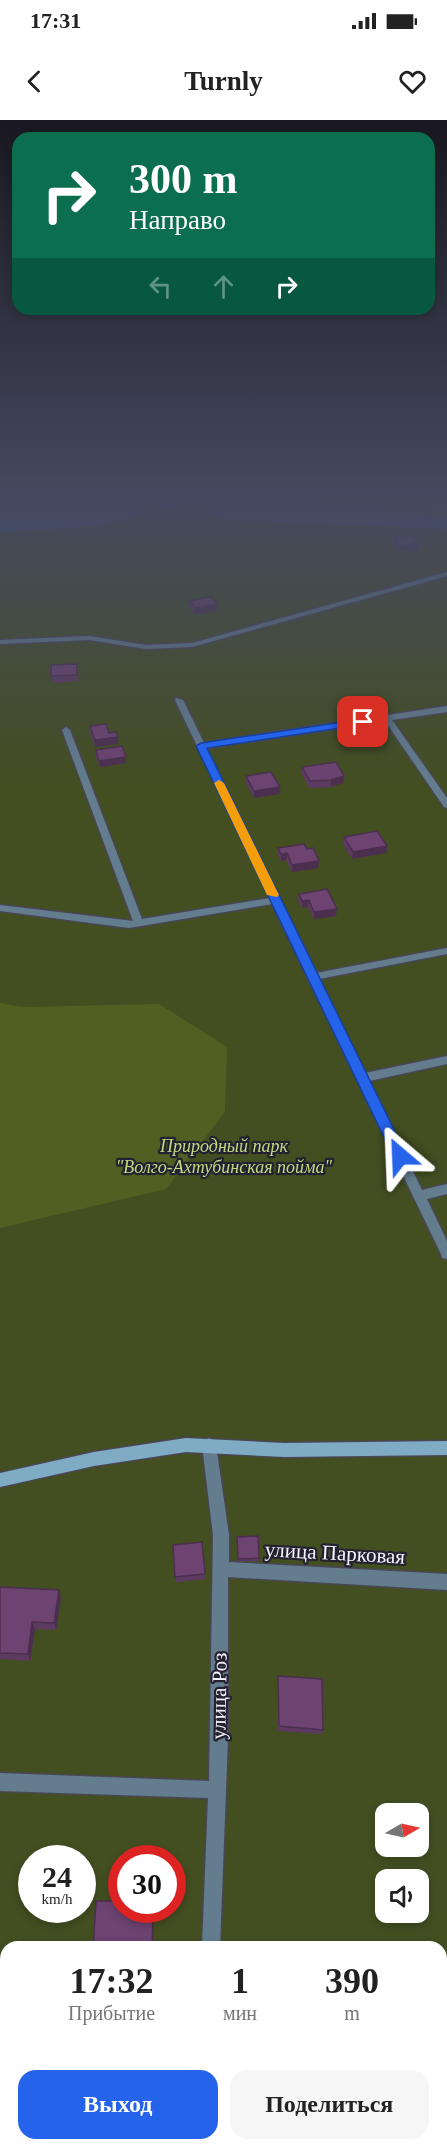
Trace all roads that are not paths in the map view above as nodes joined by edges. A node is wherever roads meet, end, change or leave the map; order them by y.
1 (372, 595) edge
2 (0, 642) edge
3 (179, 700) dead end
4 (447, 709) edge
5 (387, 718) junction
6 (66, 729) dead end
7 (201, 746) junction
8 (447, 805) edge
9 (275, 900) junction
10 (0, 908) edge
11 (139, 924) junction
12 (447, 951) edge
13 (313, 976) junction
14 (447, 1060) edge
15 (362, 1078) junction
16 (447, 1189) edge
17 (419, 1196) junction
18 (447, 1254) edge
19 (209, 1445) junction
20 (447, 1448) edge
21 (0, 1480) edge
22 (221, 1569) junction
23 (447, 1582) edge
24 (0, 1782) edge
25 (217, 1790) junction
26 (211, 1941) edge

1 - 2 street
3 - 7 street
4 - 5 street
5 - 7 street
5 - 8 street
6 - 11 street
7 - 9 street
9 - 11 street
9 - 13 street
10 - 11 street
12 - 13 street
13 - 15 street
14 - 15 street
15 - 17 street
16 - 17 street
17 - 18 street
19 - 20 street
19 - 21 street
19 - 22 street, улица Роз
22 - 23 street, улица Парковая
22 - 25 street, улица Роз
24 - 25 street
25 - 26 street, улица Роз

